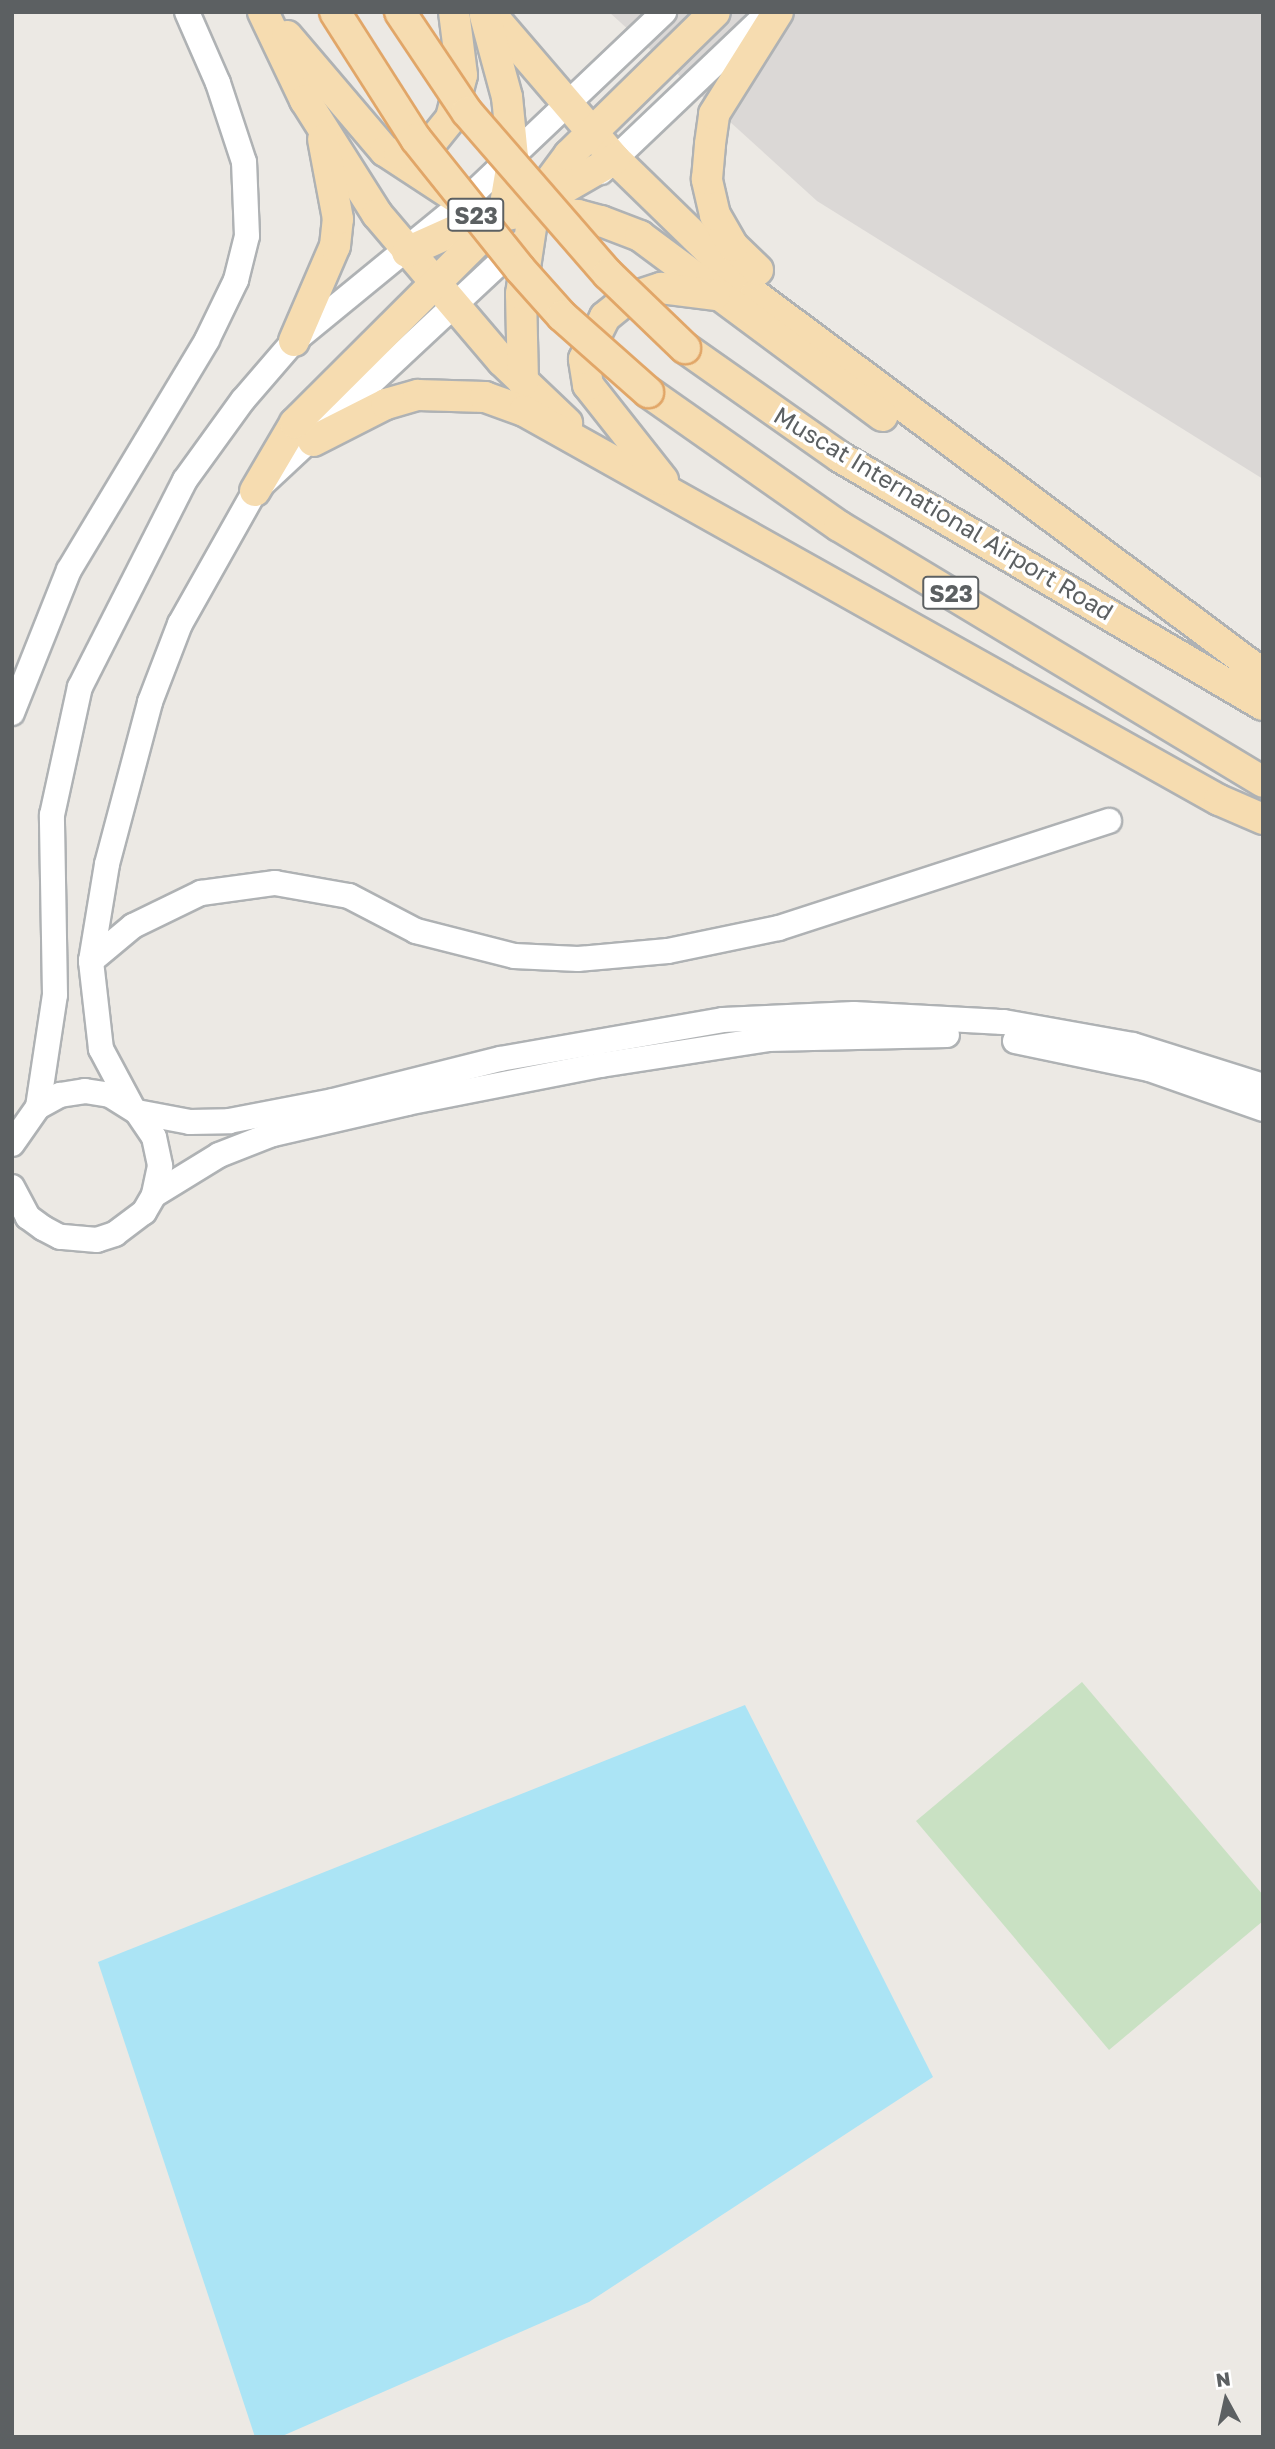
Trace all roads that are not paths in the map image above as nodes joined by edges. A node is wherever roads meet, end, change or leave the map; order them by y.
1 (187, 12) edge
2 (265, 12) edge
3 (335, 12) edge
4 (400, 12) edge
5 (454, 12) edge
6 (483, 12) edge
7 (489, 12) edge
8 (664, 12) edge
9 (715, 12) edge
10 (769, 12) edge
11 (778, 12) edge
12 (568, 105) junction
13 (321, 125) junction
14 (592, 133) junction
15 (385, 151) junction
16 (513, 156) junction
17 (615, 159) junction
18 (464, 202) junction
19 (527, 212) junction
20 (407, 252) junction
21 (443, 295) junction
22 (726, 298) junction
23 (294, 341) junction
24 (842, 360) junction
25 (523, 382) junction
26 (313, 441) junction
27 (593, 447) junction
28 (254, 491) junction
29 (678, 499) junction
30 (1121, 569) junction
31 (1263, 674) edge
32 (1263, 705) edge
33 (12, 713) edge
34 (1263, 782) edge
35 (1263, 819) edge
36 (1109, 821) dead end
37 (91, 961) junction
38 (1263, 1086) edge
39 (38, 1107) junction
40 (1263, 1109) edge
41 (135, 1110) junction
42 (14, 1134) edge
43 (12, 1187) edge
44 (153, 1195) junction

1 - 33 street
2 - 13 main road
2 - 15 main road
3 - 34 main road, S23, bridge
4 - 32 main road, Muscat International Airport Road / S23, bridge
5 - 15 main road
6 - 16 main road
7 - 12 main road
8 - 12 street
9 - 14 main road
10 - 17 street
11 - 24 main road
12 - 14 main road
12 - 16 street
13 - 20 main road
13 - 23 main road
14 - 17 main road
14 - 19 main road
15 - 18 main road
16 - 18 street
16 - 19 main road
17 - 19 main road
17 - 24 main road
18 - 19 main road
18 - 20 street
19 - 20 main road
19 - 21 main road
19 - 22 main road
19 - 25 main road
20 - 21 main road
20 - 23 street
21 - 25 main road
21 - 26 street
21 - 28 main road
22 - 29 main road
22 - 30 main road
23 - 39 street
24 - 30 main road
25 - 27 main road
26 - 27 main road
26 - 28 street
27 - 29 main road
28 - 37 street
29 - 35 main road
30 - 31 main road
36 - 37 street
37 - 41 street
38 - 41 street
39 - 41 street
39 - 42 street
40 - 44 street
41 - 44 street
43 - 44 street

